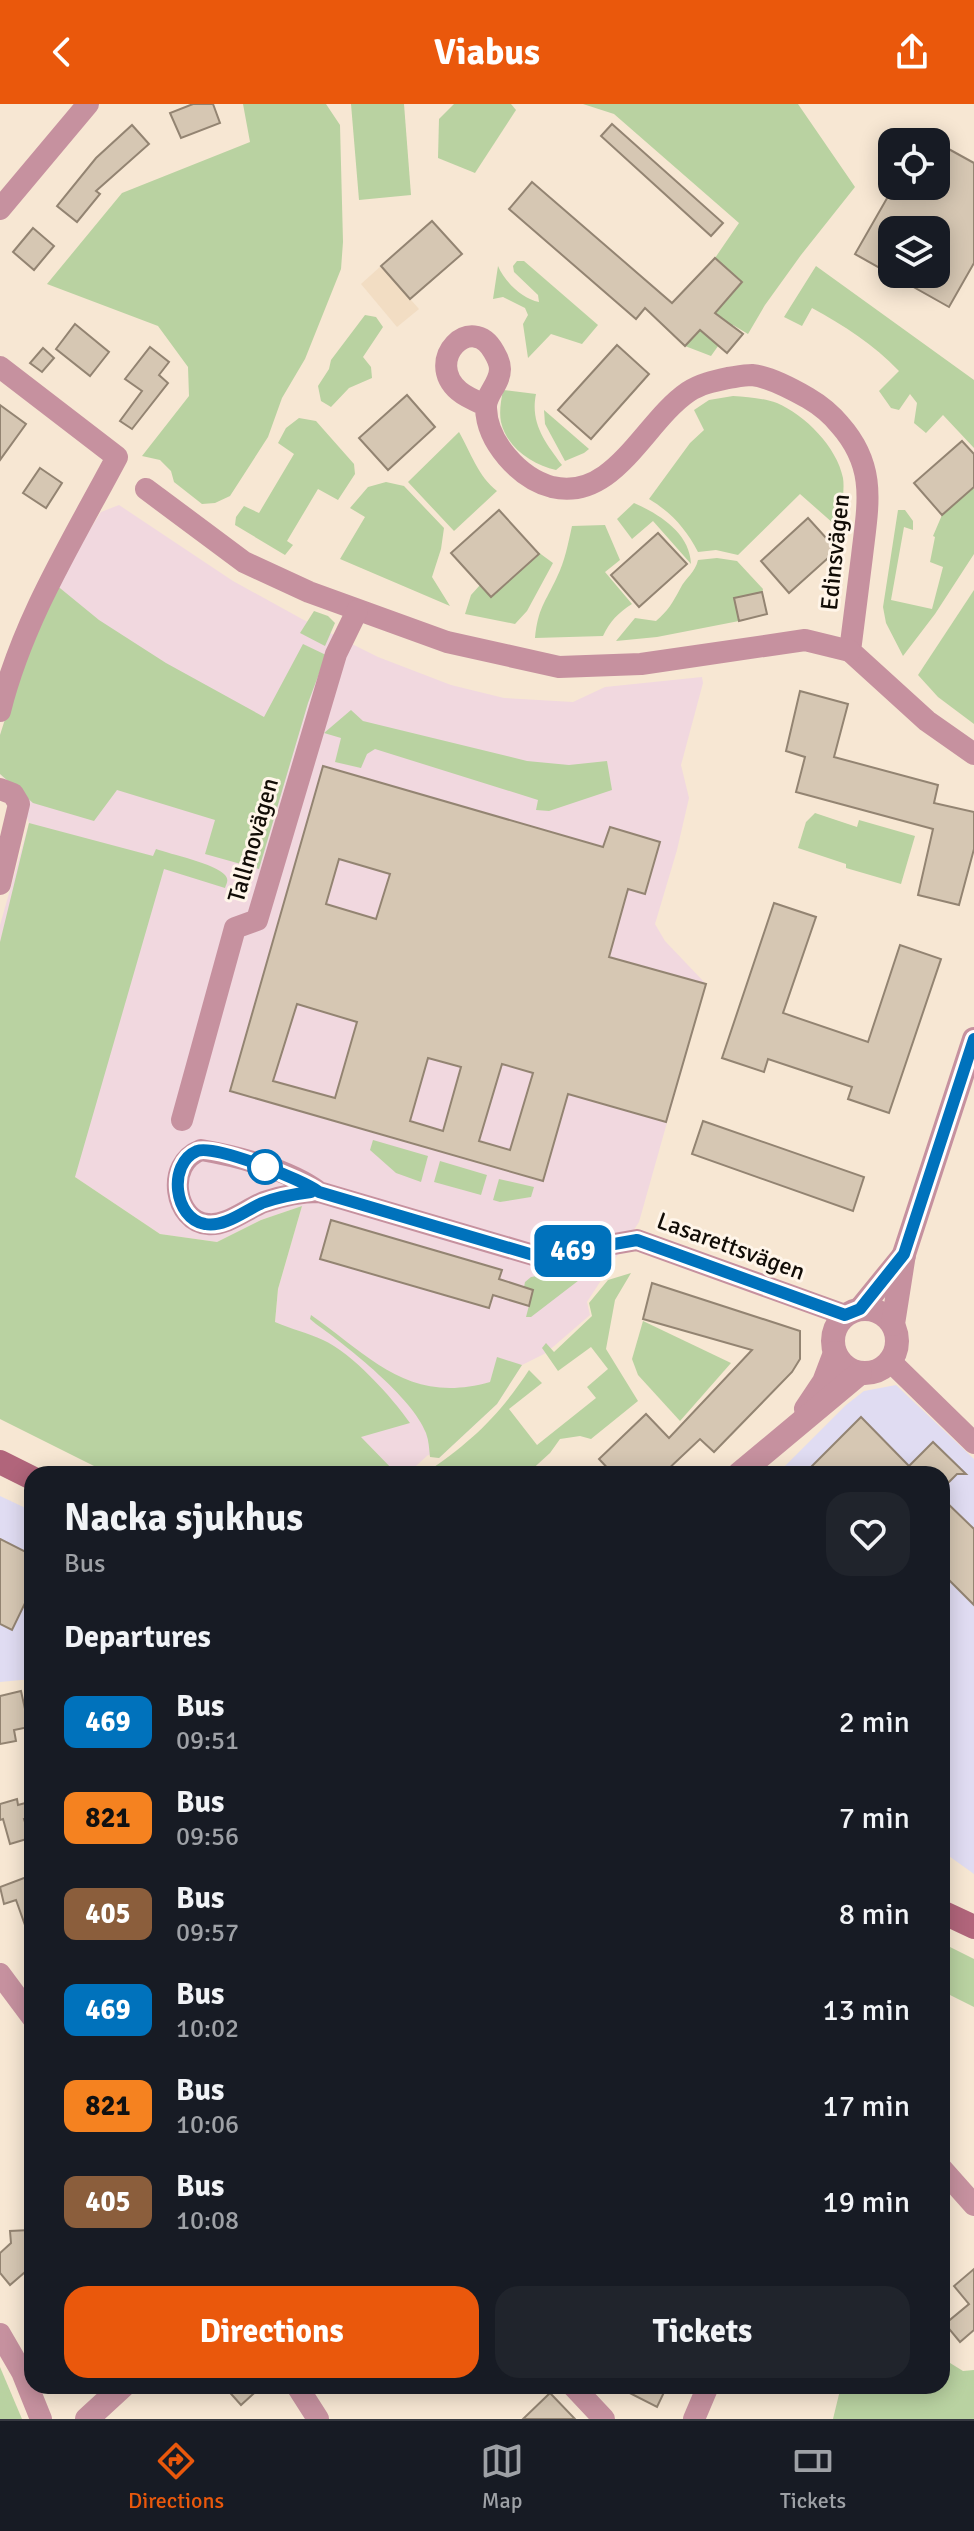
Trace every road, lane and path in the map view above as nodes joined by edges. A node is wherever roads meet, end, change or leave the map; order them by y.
1 (88, 104) edge
2 (0, 209) edge
3 (0, 367) edge
4 (485, 405) dead end
5 (146, 489) dead end
6 (357, 611) junction
7 (850, 651) junction
8 (0, 711) edge
9 (974, 754) edge
10 (0, 789) edge
11 (0, 884) edge
12 (974, 1039) edge
13 (968, 1076) edge
14 (182, 1120) dead end
15 (319, 1192) junction
16 (904, 1254) junction
17 (852, 1312) junction
18 (893, 1324) junction
19 (835, 1353) junction
20 (890, 1361) junction
21 (860, 1373) junction
22 (794, 1427) junction
23 (974, 1443) edge
24 (0, 1462) edge
25 (748, 1466) edge
26 (24, 1474) edge
27 (950, 1916) edge
28 (974, 1927) edge
29 (0, 1974) edge
30 (24, 2006) edge
31 (950, 2177) edge
32 (974, 2205) edge
33 (0, 2334) edge
34 (24, 2377) edge
35 (31, 2394) edge
36 (114, 2394) edge
37 (302, 2394) edge
38 (581, 2394) edge
39 (705, 2394) edge
40 (41, 2419) edge
41 (87, 2419) edge
42 (318, 2419) edge
43 (604, 2419) edge
44 (694, 2419) edge

1 - 2 street
3 - 8 street
4 - 7 street, Edinsvägen
5 - 6 street
6 - 7 street
6 - 14 street, Tallmovägen
7 - 9 street
10 - 11 street
12 - 13 street
13 - 16 street
15 - 15 street, Lasarettsvägen
15 - 17 street, Lasarettsvägen
16 - 17 street
16 - 18 street
17 - 18 street
17 - 19 street
18 - 20 street
19 - 21 street
19 - 22 street
20 - 21 street
20 - 23 street
21 - 22 street
22 - 25 street
24 - 26 main road
27 - 28 main road
29 - 30 street
31 - 32 street
33 - 34 street
35 - 40 street
36 - 41 street
37 - 42 street
38 - 43 street
39 - 44 street

